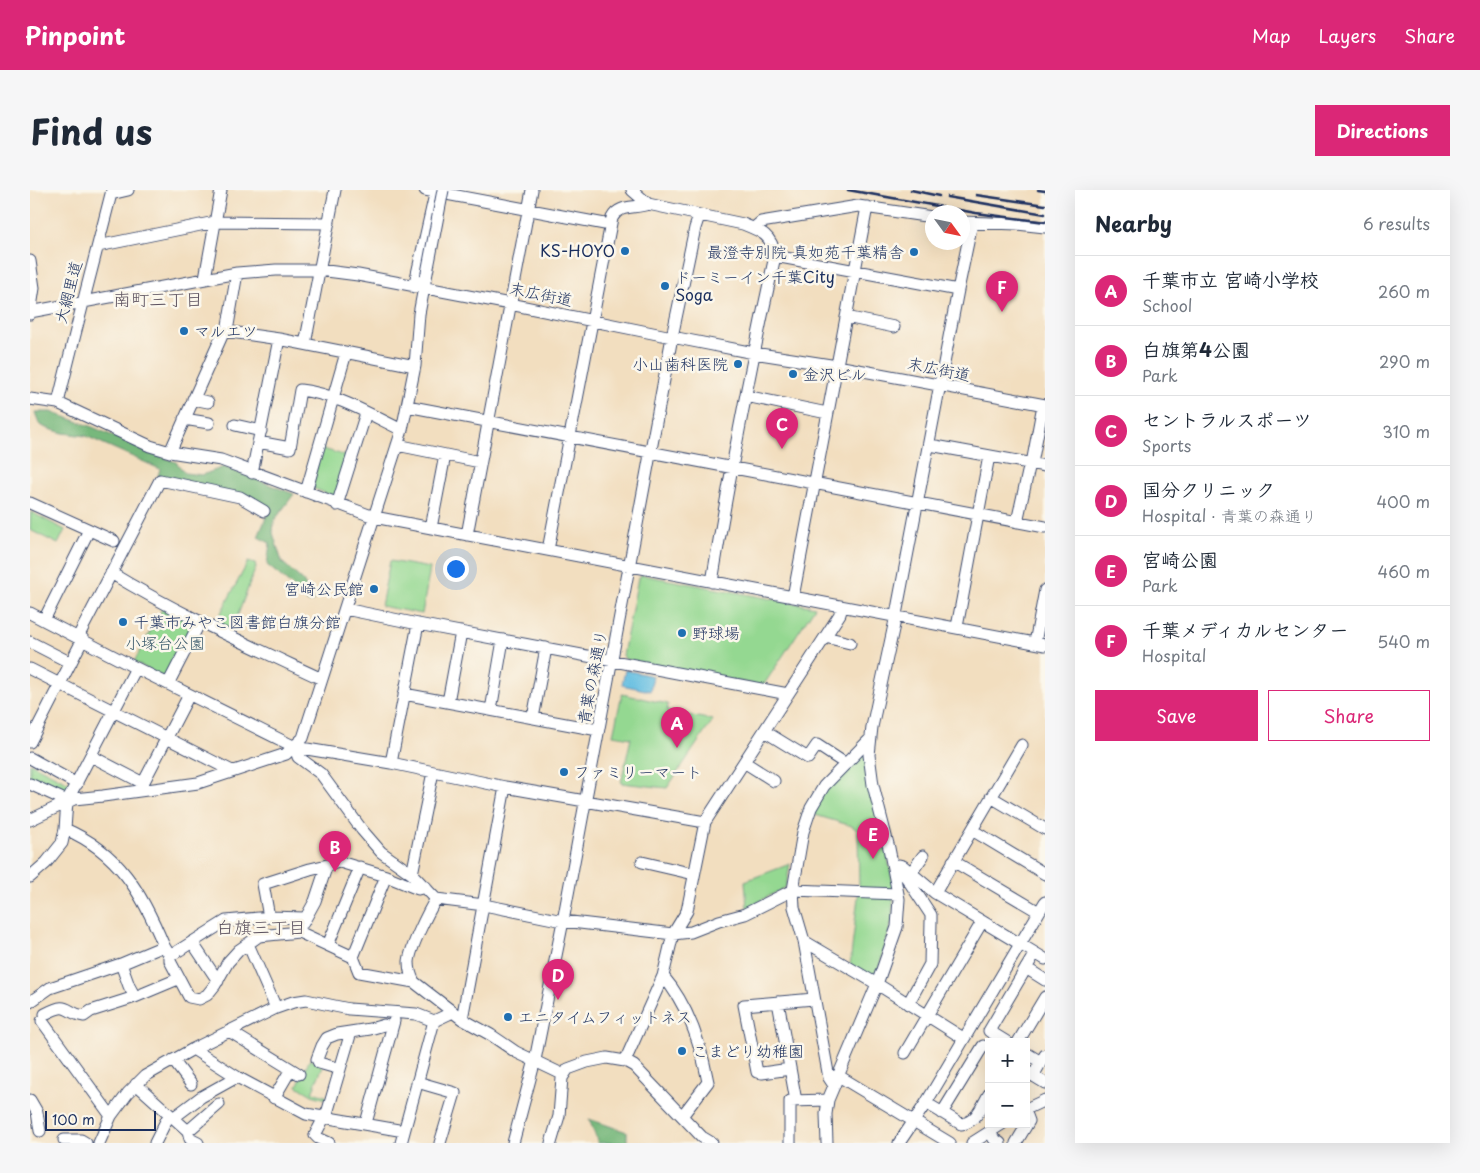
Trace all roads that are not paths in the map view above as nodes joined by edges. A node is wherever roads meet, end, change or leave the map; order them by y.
1 (128, 190) edge
2 (221, 190) edge
3 (335, 190) edge
4 (532, 190) edge
5 (632, 190) edge
6 (441, 191) edge
7 (111, 192) edge
8 (648, 204) junction
9 (867, 207) junction
10 (528, 209) junction
11 (699, 216) junction
12 (925, 216) edge
13 (215, 222) junction
14 (328, 222) junction
15 (970, 222) edge
16 (610, 225) junction
17 (749, 226) junction
18 (1045, 227) edge
19 (98, 246) junction
20 (963, 250) edge
21 (775, 256) junction
22 (30, 261) edge
23 (319, 270) junction
24 (856, 270) junction
25 (237, 273) junction
26 (205, 278) junction
27 (421, 284) junction
28 (958, 290) junction
29 (82, 301) junction
30 (510, 304) junction
31 (30, 313) edge
32 (846, 318) junction
33 (592, 320) junction
34 (894, 327) dead end
35 (227, 331) junction
36 (672, 338) junction
37 (279, 339) junction
38 (305, 344) junction
39 (346, 353) junction
40 (754, 353) junction
41 (415, 366) junction
42 (837, 366) junction
43 (940, 386) junction
44 (746, 396) junction
45 (333, 398) junction
46 (30, 399) edge
47 (193, 399) junction
48 (208, 402) dead end
49 (58, 403) junction
50 (1044, 405) edge
51 (407, 406) junction
52 (366, 413) junction
53 (827, 414) junction
54 (184, 419) junction
55 (488, 422) junction
56 (209, 424) dead end
57 (236, 425) dead end
58 (402, 430) junction
59 (259, 437) junction
60 (570, 437) junction
61 (397, 445) junction
62 (930, 445) junction
63 (170, 452) junction
64 (651, 452) junction
65 (445, 455) junction
66 (990, 456) junction
67 (480, 462) junction
68 (1030, 463) junction
69 (1045, 466) edge
70 (732, 468) junction
71 (252, 473) junction
72 (815, 484) junction
73 (306, 492) junction
74 (30, 502) edge
75 (918, 503) junction
76 (337, 504) junction
77 (264, 511) dead end
78 (978, 515) junction
79 (374, 517) junction
80 (1017, 522) junction
81 (1045, 527) edge
82 (431, 528) junction
83 (90, 530) junction
84 (467, 535) junction
85 (114, 541) dead end
86 (548, 550) junction
87 (630, 566) junction
88 (111, 573) junction
89 (712, 582) junction
90 (1045, 590) edge
91 (793, 597) junction
92 (842, 607) junction
93 (345, 609) junction
94 (30, 612) edge
95 (896, 617) junction
96 (44, 620) junction
97 (200, 622) junction
98 (418, 624) junction
99 (957, 627) junction
100 (461, 632) junction
101 (826, 637) junction
102 (80, 638) junction
103 (503, 640) junction
104 (30, 642) edge
105 (850, 643) dead end
106 (1040, 644) edge
107 (546, 648) junction
108 (612, 660) junction
109 (71, 663) junction
110 (136, 668) junction
111 (30, 669) edge
112 (322, 679) junction
113 (60, 684) junction
114 (168, 684) junction
115 (404, 694) junction
116 (788, 694) junction
117 (189, 695) junction
118 (448, 702) junction
119 (491, 710) junction
120 (114, 711) junction
121 (532, 718) junction
122 (598, 730) junction
123 (764, 731) junction
124 (167, 738) junction
125 (871, 738) junction
126 (30, 742) edge
127 (1022, 745) dead end
128 (295, 747) junction
129 (90, 756) junction
130 (30, 758) edge
131 (744, 762) junction
132 (391, 763) junction
133 (846, 764) junction
134 (232, 771) junction
135 (433, 772) junction
136 (774, 781) dead end
137 (30, 784) edge
138 (76, 784) junction
139 (141, 787) junction
140 (505, 787) junction
141 (991, 797) junction
142 (584, 800) junction
143 (67, 801) junction
144 (30, 820) edge
145 (705, 822) junction
146 (65, 829) junction
147 (1045, 829) edge
148 (972, 830) junction
149 (923, 856) dead end
150 (953, 861) junction
151 (642, 862) dead end
152 (327, 865) junction
153 (360, 867) junction
154 (893, 867) junction
155 (911, 873) junction
156 (412, 874) junction
157 (694, 874) junction
158 (1045, 874) edge
159 (386, 876) junction
160 (30, 878) edge
161 (426, 888) junction
162 (793, 890) junction
163 (935, 893) junction
164 (898, 894) junction
165 (436, 899) junction
166 (484, 905) junction
167 (1042, 907) edge
168 (269, 917) junction
169 (305, 918) junction
170 (563, 921) junction
171 (982, 922) junction
172 (299, 932) junction
173 (673, 934) junction
174 (804, 941) junction
175 (192, 942) junction
176 (248, 944) junction
177 (1020, 944) junction
178 (328, 945) junction
179 (164, 946) junction
180 (170, 956) junction
181 (1040, 956) edge
182 (353, 957) junction
183 (121, 964) junction
184 (1026, 968) junction
185 (663, 976) junction
186 (178, 978) junction
187 (1045, 980) edge
188 (218, 981) junction
189 (414, 982) junction
190 (877, 984) junction
191 (50, 988) junction
192 (135, 997) junction
193 (1045, 997) edge
194 (814, 999) junction
195 (30, 1002) edge
196 (778, 1002) junction
197 (908, 1004) junction
198 (58, 1006) junction
199 (276, 1008) junction
200 (396, 1013) junction
201 (457, 1015) junction
202 (927, 1015) junction
203 (434, 1021) junction
204 (392, 1026) junction
205 (229, 1031) junction
206 (351, 1032) junction
207 (964, 1037) junction
208 (1000, 1038) edge
209 (1020, 1038) edge
210 (985, 1048) edge
211 (193, 1049) junction
212 (985, 1049) edge
213 (905, 1053) dead end
214 (1030, 1055) edge
215 (1043, 1058) edge
216 (173, 1060) junction
217 (535, 1060) junction
218 (625, 1061) junction
219 (340, 1069) junction
220 (790, 1069) junction
221 (1030, 1074) edge
222 (564, 1075) junction
223 (237, 1077) junction
224 (835, 1079) junction
225 (417, 1082) junction
226 (1045, 1083) edge
227 (136, 1084) junction
228 (191, 1084) dead end
229 (274, 1098) junction
230 (30, 1100) edge
231 (828, 1100) junction
232 (985, 1100) edge
233 (1045, 1100) edge
234 (796, 1101) junction
235 (926, 1103) junction
236 (219, 1104) dead end
237 (1030, 1107) edge
238 (942, 1113) junction
239 (33, 1114) edge
240 (112, 1116) junction
241 (682, 1116) junction
242 (171, 1117) junction
243 (324, 1118) junction
244 (915, 1121) junction
245 (366, 1123) junction
246 (996, 1128) edge
247 (1025, 1128) edge
248 (40, 1131) dead end
249 (990, 1132) junction
250 (189, 1139) edge
251 (64, 1140) dead end
252 (403, 1140) edge
253 (86, 1143) edge
254 (99, 1143) edge
255 (155, 1143) edge
256 (329, 1143) edge
257 (440, 1143) edge
258 (513, 1143) edge
259 (552, 1143) edge
260 (712, 1143) edge
261 (790, 1143) edge
262 (827, 1143) edge
263 (899, 1143) edge
264 (950, 1143) edge
265 (972, 1143) edge
266 (1000, 1143) edge
267 (1016, 1143) edge

1 - 7 street
2 - 13 street
3 - 14 street
4 - 10 street
5 - 8 street
6 - 10 street
6 - 27 street, bridge
7 - 19 street, 大網里道
8 - 11 street
8 - 16 street
9 - 12 street
9 - 17 street
9 - 24 street
10 - 16 street
10 - 30 street
11 - 17 street
11 - 36 street, 青葉の森通り
13 - 14 street
13 - 19 street
13 - 26 street
14 - 23 street
15 - 18 street
16 - 33 street
17 - 21 street
19 - 29 street, 大網里道
20 - 28 street
21 - 24 street
21 - 40 street
22 - 31 street
23 - 25 street, 末広街道
23 - 27 street, 末広街道
23 - 38 street
24 - 28 street
24 - 32 street
25 - 26 street, 末広街道
25 - 35 street
26 - 29 street, 末広街道
27 - 30 street, 末広街道
27 - 41 street
28 - 43 street
29 - 31 street, 末広街道
29 - 49 street, 大網里道
30 - 33 street, 末広街道
30 - 55 street
32 - 34 street
32 - 42 street
33 - 36 street, 末広街道
33 - 60 street
35 - 37 street
35 - 47 street
36 - 40 street, 末広街道
36 - 64 street, 青葉の森通り
37 - 38 street
37 - 59 street
38 - 39 street
39 - 41 street
39 - 45 street
40 - 42 street, 末広街道
40 - 44 street
41 - 51 street
42 - 43 street, 末広街道
42 - 53 street
43 - 50 street, 末広街道
43 - 62 street
44 - 53 street
44 - 70 street
45 - 52 street
45 - 59 street
45 - 73 street
46 - 49 street
47 - 48 street
47 - 54 street
49 - 63 street
50 - 68 street
51 - 55 street
51 - 58 street
52 - 58 street
52 - 76 street
53 - 72 street
54 - 56 street
54 - 63 street
55 - 60 street
55 - 67 street
57 - 59 street
58 - 61 street
59 - 71 street
60 - 64 street
60 - 86 street
61 - 65 street
61 - 79 street
62 - 66 street
62 - 75 street
63 - 71 street
64 - 70 street
64 - 87 street, 青葉の森通り
65 - 67 street
65 - 82 street
66 - 68 street
66 - 78 street
67 - 84 street
68 - 69 street
68 - 80 street
70 - 72 street
70 - 89 street
71 - 73 street
72 - 75 street
72 - 91 street
73 - 76 street
74 - 83 street
75 - 78 street
75 - 95 street
76 - 79 street
77 - 88 street
78 - 80 street
78 - 99 street
79 - 82 street
79 - 93 street
80 - 81 street
82 - 84 street
83 - 85 street
83 - 96 street
84 - 86 street
86 - 87 street
87 - 89 street
87 - 108 street, 青葉の森通り
88 - 97 street
88 - 102 street
89 - 91 street
90 - 106 street
91 - 92 street
92 - 95 street
92 - 101 street
93 - 98 street
93 - 112 street
94 - 96 street
95 - 99 street
95 - 125 street
96 - 102 street
97 - 112 street
97 - 114 street
98 - 100 street
98 - 115 street
99 - 106 street
100 - 103 street
100 - 118 street
101 - 105 street
101 - 116 street
102 - 109 street
102 - 110 street
103 - 107 street
103 - 119 street
104 - 109 street
107 - 108 street
107 - 121 street
108 - 116 street
108 - 122 street, 青葉の森通り
109 - 113 street
110 - 114 street
110 - 120 street
111 - 113 street
112 - 128 street
113 - 120 street
113 - 126 street
114 - 117 street
115 - 118 street
115 - 132 street
116 - 123 street
117 - 124 street
117 - 128 street
118 - 119 street
119 - 121 street
120 - 124 street
120 - 129 street
121 - 122 street
122 - 142 street, 青葉の森通り
123 - 131 street
123 - 133 street
124 - 134 street
124 - 139 street
125 - 133 street
125 - 154 street
127 - 141 street
128 - 132 street
128 - 134 street
128 - 156 street
129 - 138 street
129 - 139 street
130 - 138 street
131 - 136 street
131 - 145 street
132 - 135 street
133 - 162 street
134 - 139 street
135 - 140 street
135 - 156 street
137 - 143 street
138 - 143 street
139 - 143 street
140 - 142 street
140 - 166 street
141 - 147 street
141 - 148 street
142 - 145 street
142 - 170 street, 青葉の森通り
143 - 144 street
143 - 146 street
145 - 157 street
146 - 160 street
146 - 179 street
148 - 150 street
148 - 158 street
149 - 155 street
150 - 163 street
150 - 167 street
151 - 157 street
152 - 153 street
152 - 168 street
152 - 169 street
153 - 159 street
153 - 178 street
154 - 155 street
154 - 164 street
154 - 197 street
155 - 163 street
156 - 161 street
157 - 173 street
159 - 161 street
159 - 182 street
161 - 165 street
162 - 164 street
162 - 173 street
162 - 174 street
163 - 171 street
164 - 190 street
165 - 166 street
165 - 189 street
166 - 170 street
166 - 201 street
167 - 177 street
168 - 169 street
168 - 175 street
169 - 172 street
170 - 173 street
170 - 217 street, 青葉の森通り
171 - 177 street
171 - 202 street
172 - 176 street
172 - 178 street
173 - 185 street
174 - 190 street
174 - 194 street
175 - 180 street
175 - 188 street
176 - 188 street
176 - 199 street
177 - 181 street
177 - 207 street
178 - 182 street
179 - 180 street
179 - 183 street
180 - 186 street
181 - 184 street
182 - 189 street
183 - 191 street
183 - 192 street
184 - 187 street
184 - 208 street
185 - 218 street
185 - 241 street
186 - 188 street
186 - 192 street
189 - 201 street
190 - 197 street
190 - 224 street
191 - 195 street
191 - 198 street
192 - 198 street
193 - 209 street
194 - 196 street
194 - 224 street
196 - 220 street
196 - 220 street
197 - 202 street
198 - 240 street
199 - 200 street
199 - 205 street
200 - 203 street
200 - 204 street
201 - 203 street
201 - 217 street
202 - 207 street
202 - 213 street
203 - 225 street
204 - 206 street
204 - 245 street
205 - 211 street
205 - 229 street
206 - 219 street
206 - 219 street
207 - 210 street
207 - 235 street
211 - 216 street
211 - 223 street
212 - 238 street
214 - 215 street
215 - 221 street
216 - 227 street
216 - 228 street
217 - 222 street
217 - 258 street, 青葉の森通り
218 - 222 street
218 - 241 street
219 - 243 street
220 - 234 street
221 - 226 street
222 - 259 street
223 - 229 street
223 - 242 street
224 - 231 street
224 - 244 street
225 - 252 street
225 - 257 street
227 - 240 street
227 - 242 street
229 - 243 street
230 - 239 street
231 - 234 street
231 - 262 street
232 - 238 street
233 - 237 street
234 - 261 street
235 - 238 street
235 - 244 street
236 - 250 street
239 - 248 street
240 - 254 street
241 - 260 street
242 - 250 street
242 - 255 street
243 - 245 street
243 - 256 street
244 - 263 street
244 - 264 street
245 - 252 street
246 - 249 street
247 - 267 street
249 - 265 street
249 - 266 street
251 - 253 street

